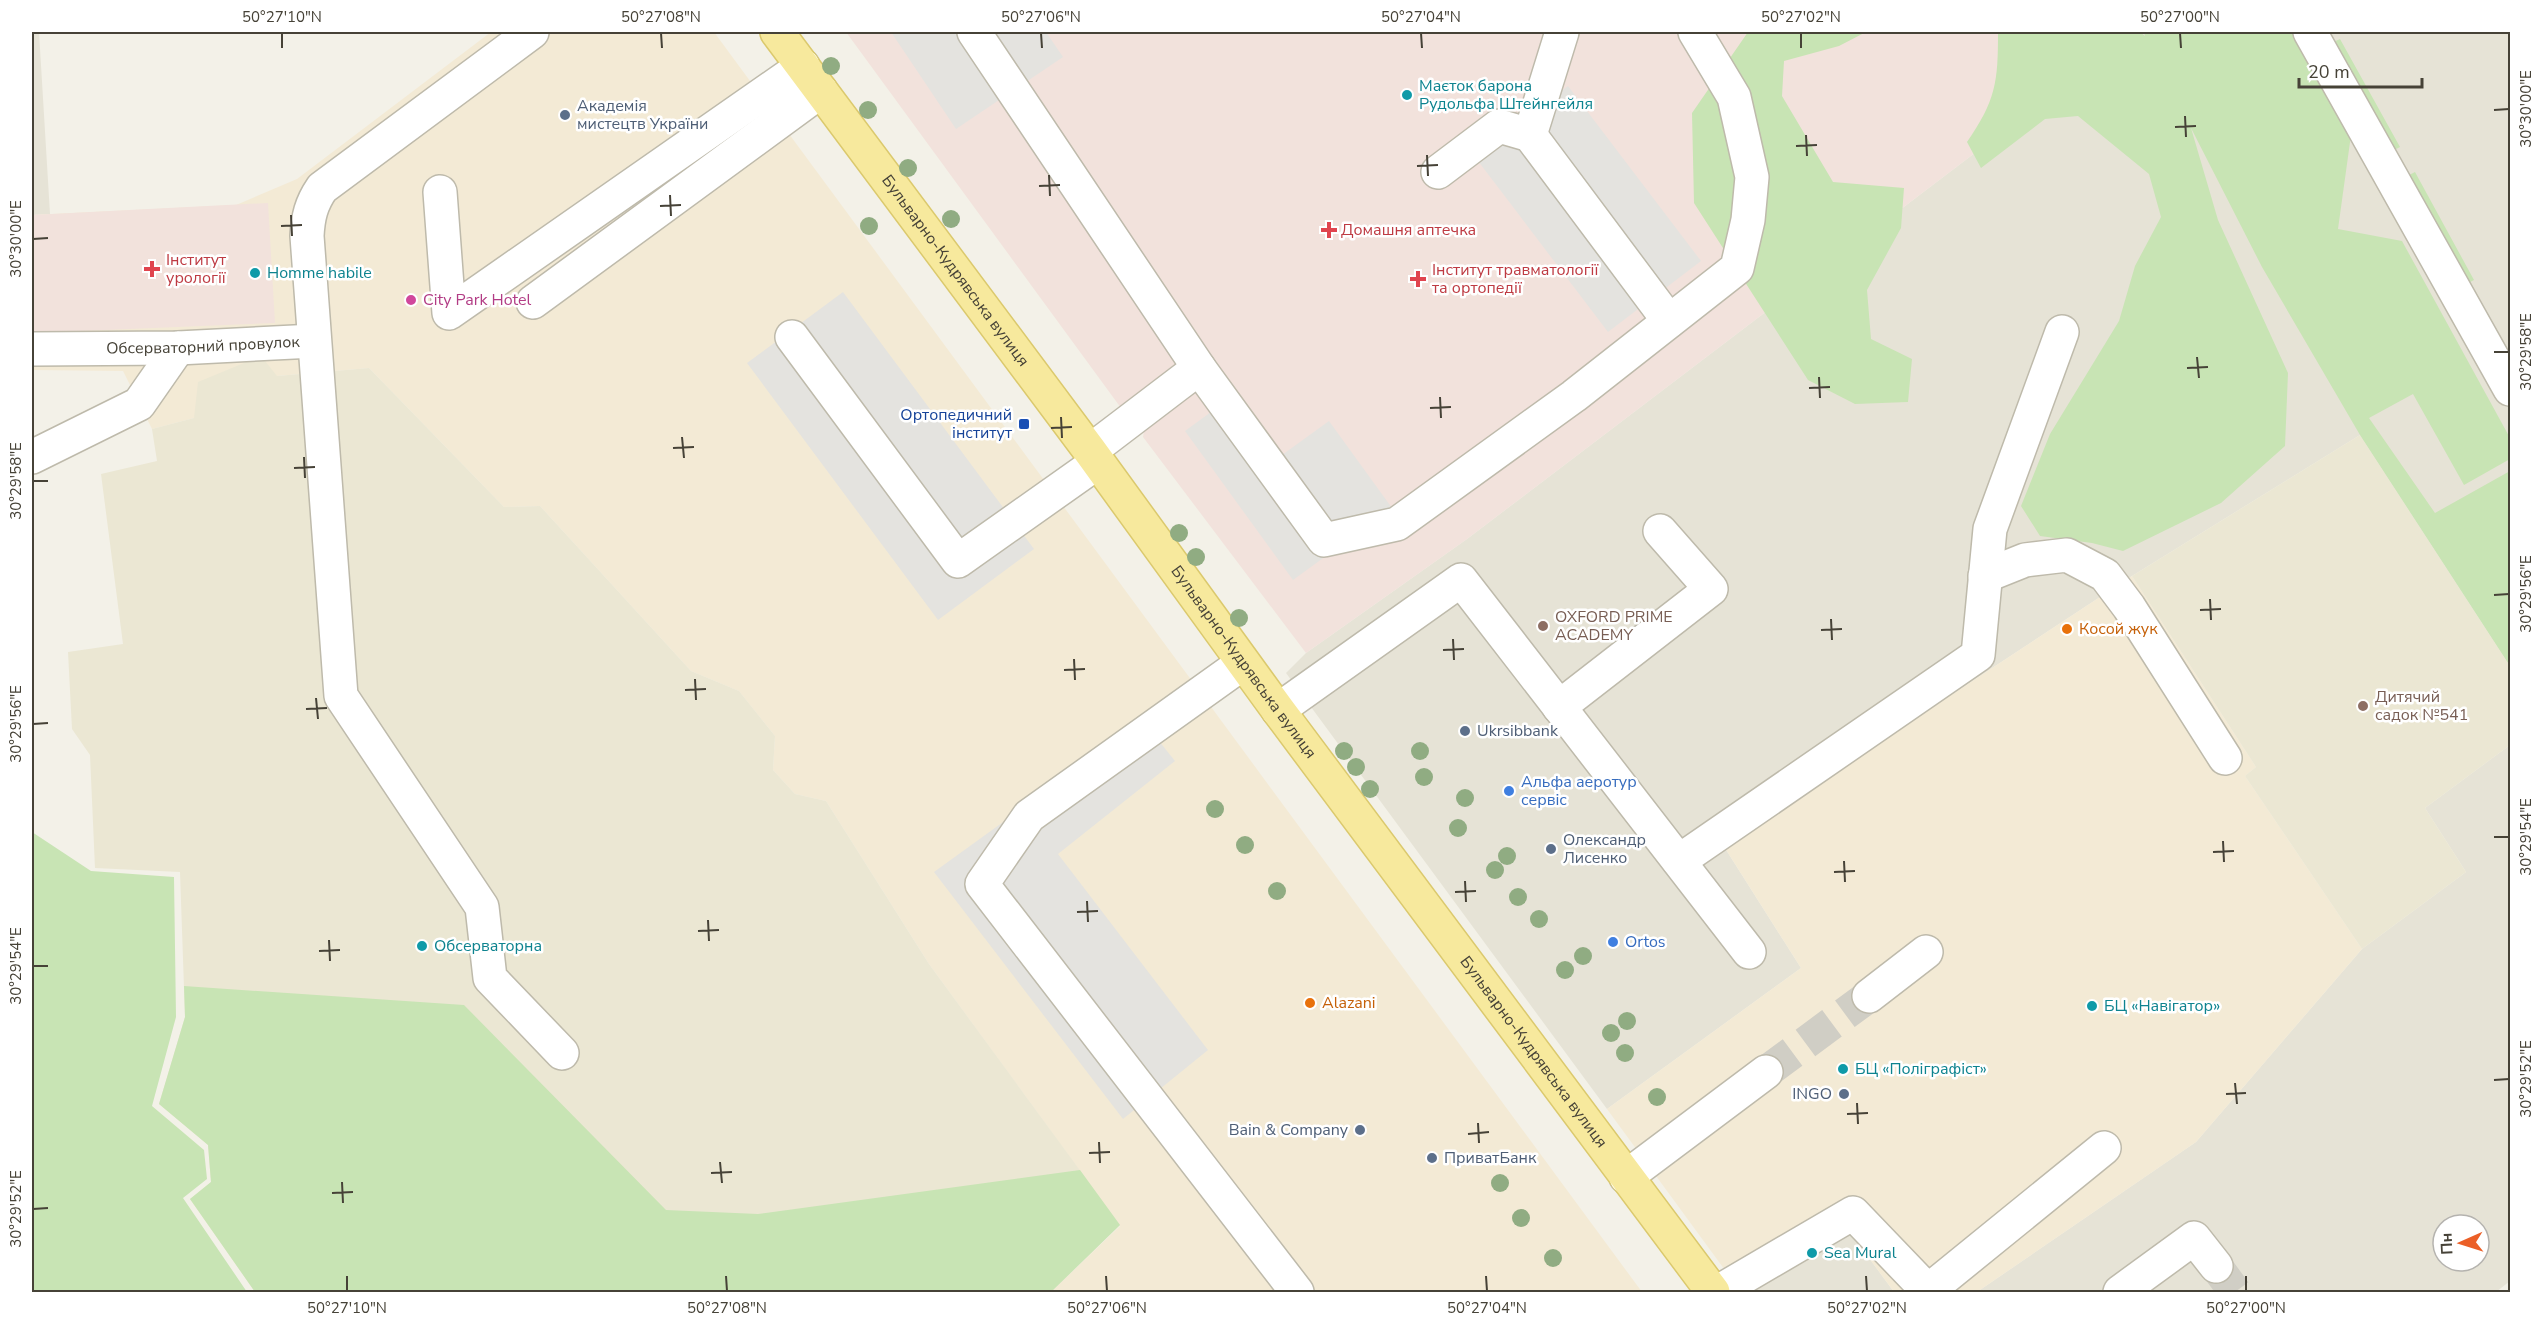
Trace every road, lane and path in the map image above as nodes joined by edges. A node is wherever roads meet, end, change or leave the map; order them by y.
1 (532, 32) edge
2 (777, 32) edge
3 (974, 32) edge
4 (1562, 32) edge
5 (1695, 32) edge
6 (2310, 32) edge
7 (812, 78) junction
8 (1530, 135) junction
9 (1438, 172) dead end
10 (440, 192) dead end
11 (533, 302) dead end
12 (1669, 321) junction
13 (2062, 332) dead end
14 (792, 337) dead end
15 (314, 341) junction
16 (178, 348) junction
17 (32, 349) edge
18 (1198, 368) junction
19 (2511, 389) edge
20 (1094, 457) junction
21 (32, 458) edge
22 (1660, 531) dead end
23 (1985, 576) junction
24 (1244, 663) junction
25 (1560, 707) junction
26 (1278, 710) junction
27 (2224, 758) dead end
28 (1679, 861) junction
29 (1749, 952) dead end
30 (1926, 952) dead end
31 (1869, 996) tunnel mouth
32 (562, 1053) dead end
33 (1766, 1072) tunnel mouth
34 (2104, 1148) dead end
35 (1626, 1177) junction
36 (2216, 1266) tunnel mouth
37 (1296, 1293) edge
38 (1713, 1293) edge
39 (1718, 1293) edge
40 (2120, 1293) edge

1 - 15 lane, Обсерваторний провулок
2 - 7 main road, Бульварно-Кудрявська вулиця
3 - 18 lane
4 - 8 lane
5 - 12 lane
6 - 19 lane
7 - 10 lane
7 - 11 lane
7 - 20 main road, Бульварно-Кудрявська вулиця
8 - 9 lane
8 - 12 lane
12 - 18 lane
13 - 23 lane
14 - 20 lane
15 - 16 lane, Обсерваторний провулок
15 - 32 lane
16 - 17 lane, Обсерваторний провулок
16 - 21 lane
18 - 20 lane
20 - 24 main road, Бульварно-Кудрявська вулиця
22 - 25 lane
23 - 27 lane
23 - 28 lane
24 - 26 main road, Бульварно-Кудрявська вулиця
24 - 37 lane
25 - 26 lane
25 - 28 lane
26 - 35 main road, Бульварно-Кудрявська вулиця
28 - 29 lane
30 - 31 lane
33 - 35 lane
34 - 39 lane
35 - 38 main road, Бульварно-Кудрявська вулиця
36 - 40 lane

